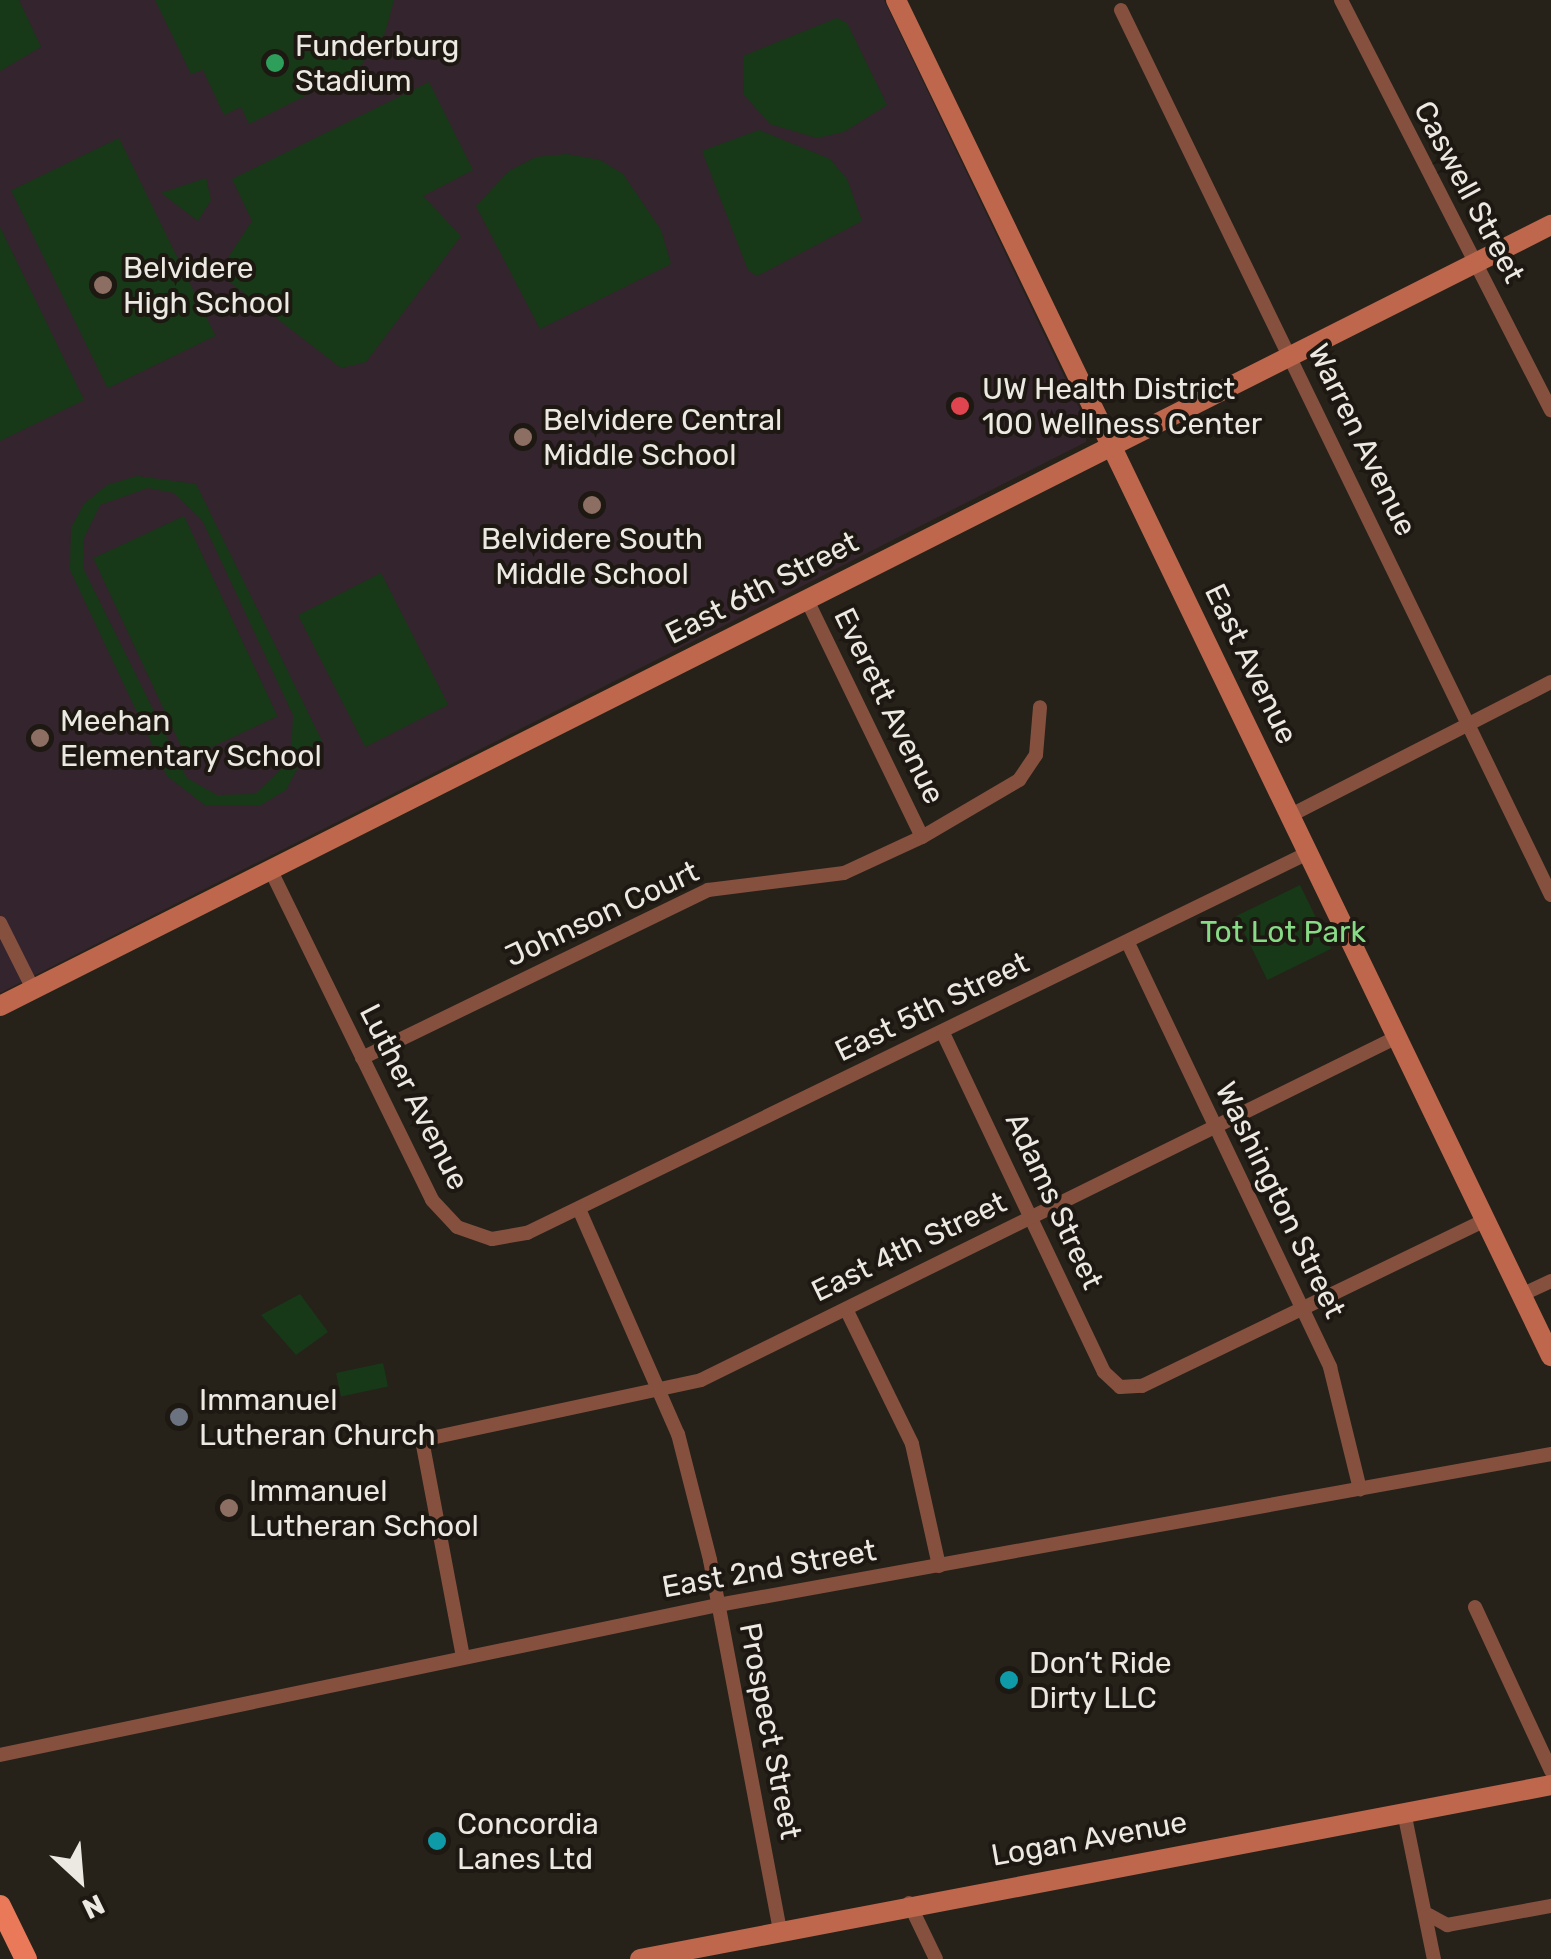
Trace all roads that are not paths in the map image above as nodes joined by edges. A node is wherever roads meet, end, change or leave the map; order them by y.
1 (896, 0) edge
2 (1340, 0) edge
3 (1121, 10) dead end
4 (1551, 225) edge
5 (1478, 263) junction
6 (1292, 358) junction
7 (1551, 410) edge
8 (1108, 446) junction
9 (806, 600) junction
10 (1551, 682) edge
11 (1040, 707) dead end
12 (1468, 724) junction
13 (1291, 815) junction
14 (922, 837) junction
15 (1308, 853) junction
16 (271, 871) junction
17 (1551, 895) edge
18 (0, 924) edge
19 (1128, 942) junction
20 (33, 990) junction
21 (0, 1006) edge
22 (943, 1033) junction
23 (1397, 1037) junction
24 (362, 1058) junction
25 (1214, 1128) junction
26 (579, 1209) junction
27 (1032, 1217) junction
28 (1484, 1221) junction
29 (1551, 1281) edge
30 (1521, 1295) junction
31 (1302, 1308) junction
32 (846, 1310) junction
33 (1551, 1356) edge
34 (663, 1392) junction
35 (1551, 1454) edge
36 (1360, 1489) junction
37 (939, 1566) junction
38 (718, 1605) junction
39 (1474, 1607) dead end
40 (463, 1658) junction
41 (0, 1755) edge
42 (1551, 1770) edge
43 (1551, 1784) edge
44 (1404, 1812) junction
45 (909, 1903) junction
46 (0, 1906) edge
47 (1551, 1906) edge
48 (1429, 1915) junction
49 (780, 1929) junction
50 (12, 1931) junction
51 (18, 1959) edge
52 (26, 1959) edge
53 (640, 1959) edge
54 (936, 1959) edge
55 (1434, 1959) edge

1 - 8 street, East Avenue
2 - 5 street, Caswell Street
3 - 6 street, Warren Avenue
4 - 5 street, East 6th Street
5 - 6 street, East 6th Street
5 - 7 street, Caswell Street
6 - 8 street, East 6th Street
6 - 12 street, Warren Avenue
8 - 9 street, East 6th Street
8 - 13 street, East Avenue
9 - 14 street, Everett Avenue
9 - 16 street, East 6th Street
10 - 12 street
11 - 14 street, Johnson Court
12 - 13 street
12 - 17 street, Warren Avenue
13 - 15 street, East Avenue
14 - 24 street, Johnson Court
15 - 19 street, East 5th Street
15 - 23 street, East Avenue
16 - 20 street, East 6th Street
16 - 24 street, Luther Avenue
18 - 20 street
19 - 22 street, East 5th Street
19 - 25 street, Washington Street
20 - 21 street, East 6th Street
22 - 26 street, East 5th Street
22 - 27 street, Adams Street
23 - 25 street, East 4th Street
23 - 28 street, East Avenue
24 - 26 street, Luther Avenue
25 - 27 street, East 4th Street
25 - 31 street, Washington Street
26 - 34 street, Prospect Street
27 - 31 street, Adams Street
27 - 32 street, East 4th Street
28 - 30 street, East Avenue
28 - 31 street
29 - 30 street
30 - 33 street, East Avenue
31 - 36 street, Washington Street
32 - 34 street, East 4th Street
32 - 37 street
34 - 38 street, Prospect Street
34 - 40 street, East 4th Street
35 - 36 street, East 2nd Street
36 - 37 street, East 2nd Street
37 - 38 street, East 2nd Street
38 - 40 street, East 2nd Street
38 - 49 street, Prospect Street
39 - 42 street
40 - 41 street, East 2nd Street
43 - 44 street, Logan Avenue
44 - 45 street, Logan Avenue
44 - 48 street
45 - 49 street, Logan Avenue
45 - 54 street
46 - 50 main road
47 - 48 street
48 - 55 street
49 - 53 street, Logan Avenue
50 - 51 main road
50 - 52 main road

